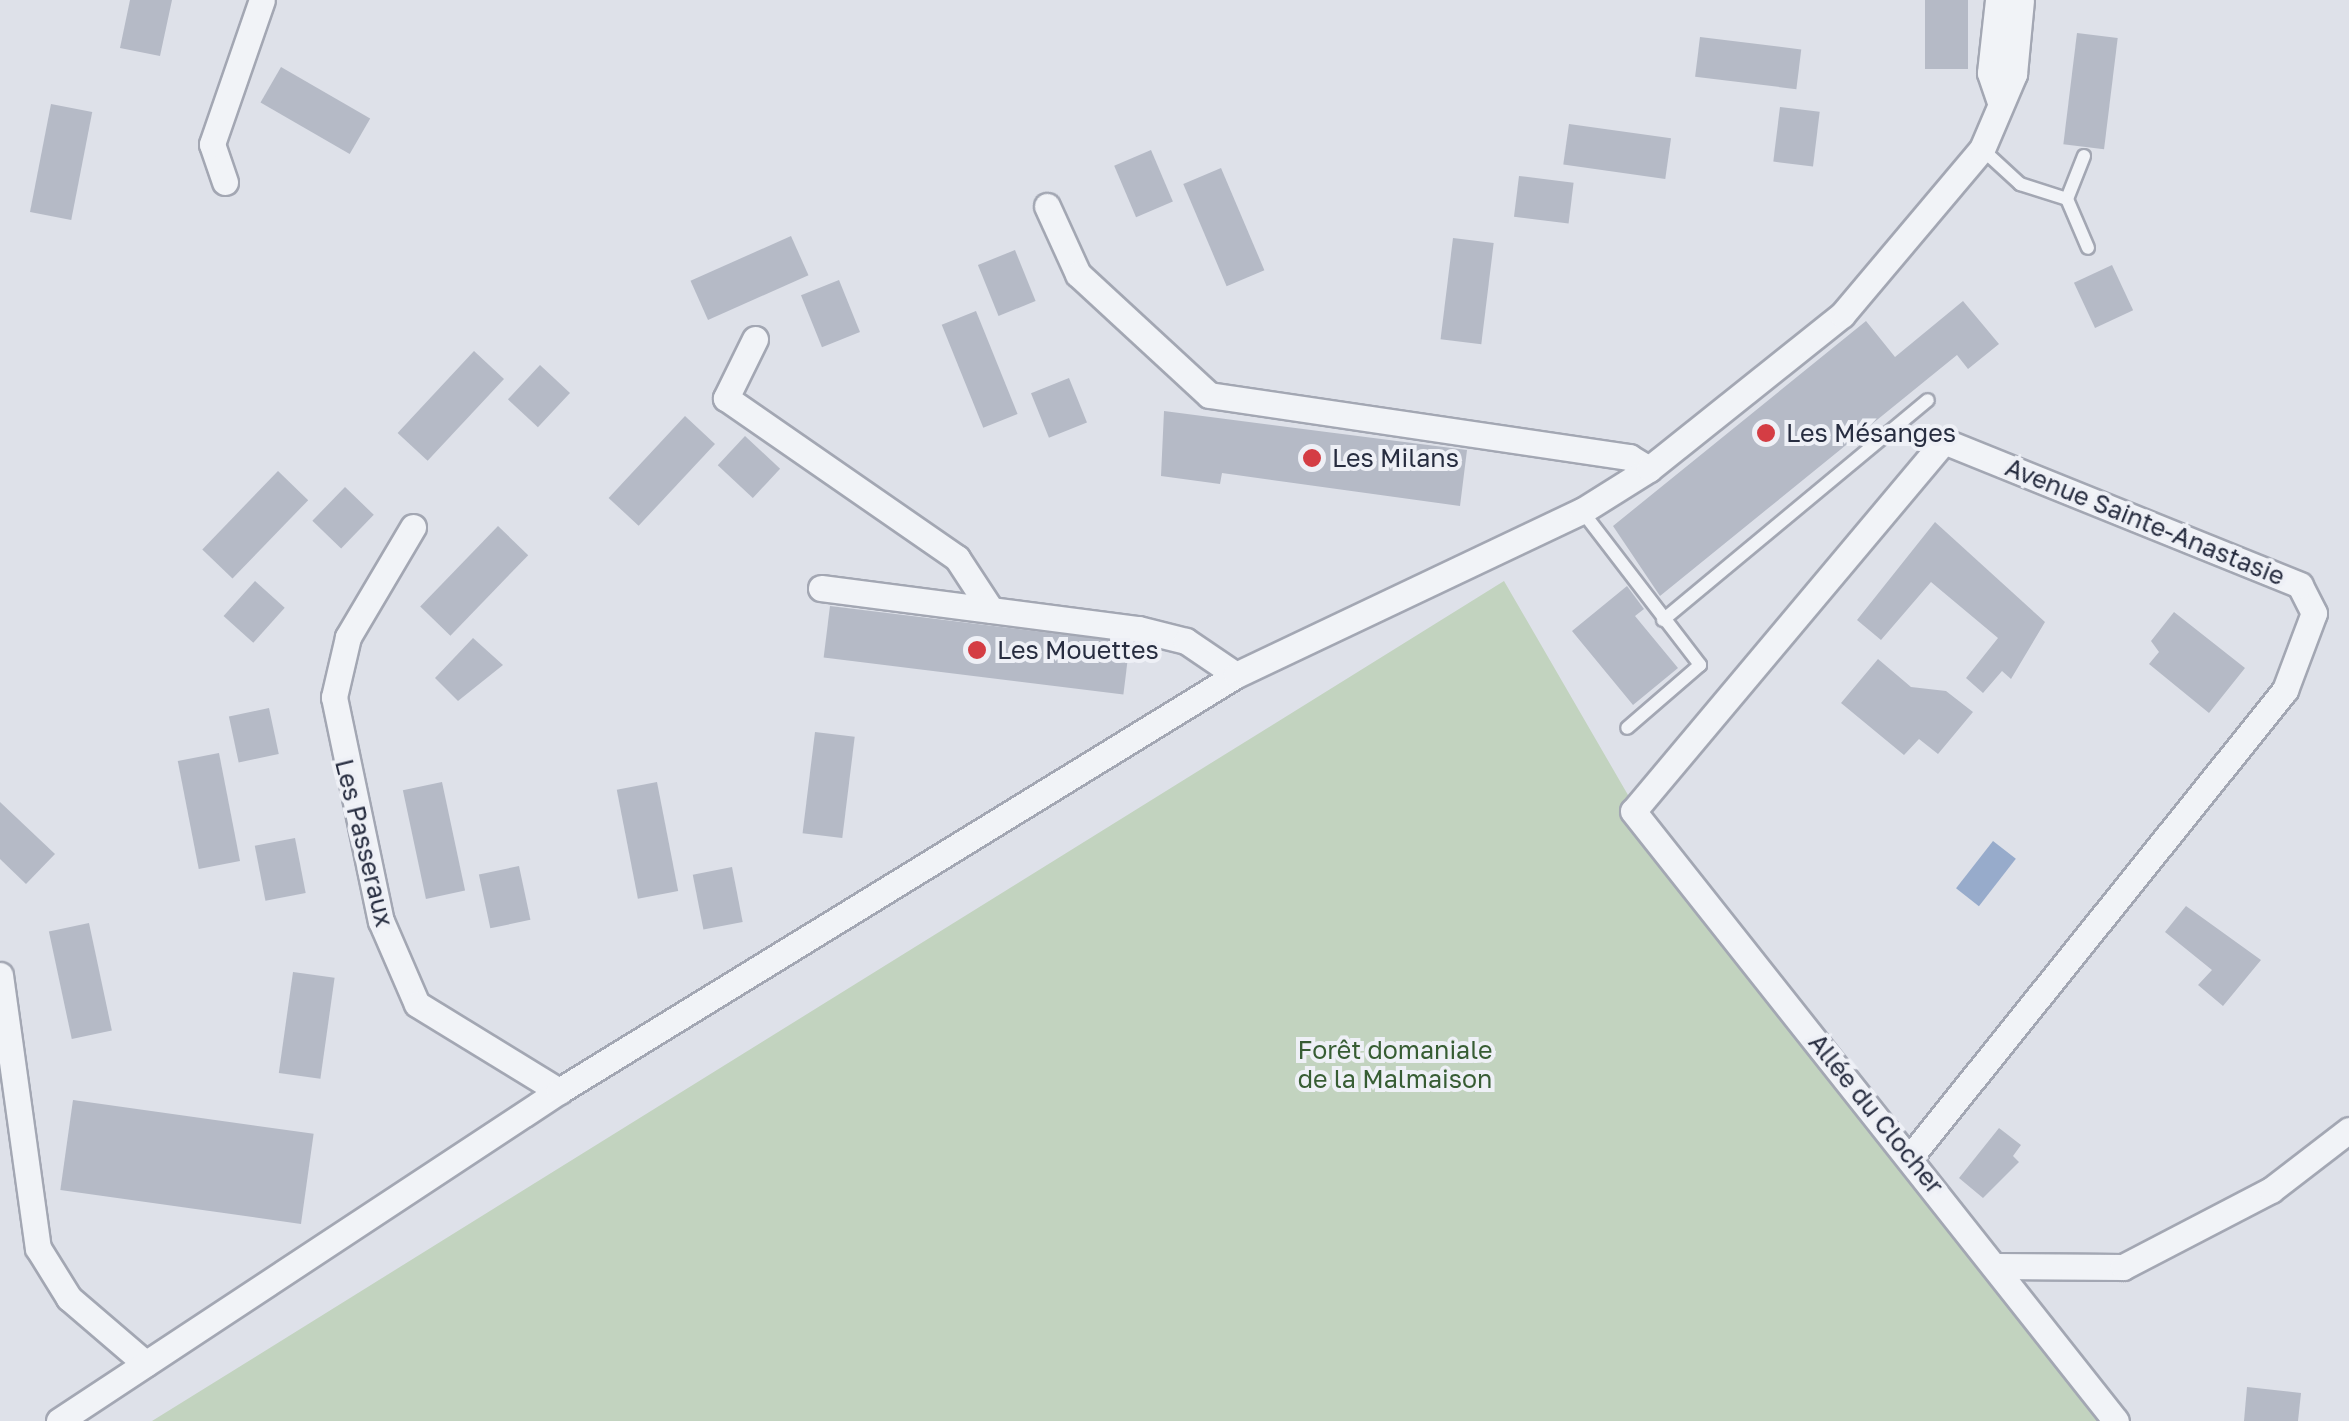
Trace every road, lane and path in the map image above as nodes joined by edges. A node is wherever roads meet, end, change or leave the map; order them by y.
1 (262, 0) edge
2 (1998, 0) edge
3 (2021, 0) edge
4 (2000, 102) junction
5 (1982, 149) junction
6 (2084, 156) dead end
7 (225, 182) dead end
8 (2067, 199) junction
9 (1046, 206) dead end
10 (2088, 248) dead end
11 (755, 339) dead end
12 (1928, 400) dead end
13 (1649, 470) junction
14 (1582, 512) junction
15 (412, 527) dead end
16 (820, 588) dead end
17 (991, 610) junction
18 (1663, 620) junction
19 (1236, 675) junction
20 (1628, 728) dead end
21 (1633, 810) joint
22 (0, 975) edge
23 (559, 1091) junction
24 (2349, 1130) edge
25 (1910, 1156) junction
26 (1996, 1266) junction
27 (146, 1364) junction
28 (60, 1421) edge
29 (2116, 1421) edge

1 - 7 street
2 - 4 street
3 - 4 street
4 - 5 street
5 - 8 lane
5 - 13 street
6 - 8 lane
8 - 10 lane
9 - 13 street
11 - 17 street
12 - 18 lane
13 - 14 street
14 - 18 lane
14 - 19 street
15 - 23 street, Les Passeraux
16 - 17 street
17 - 19 street
18 - 20 lane
19 - 23 street
21 - 25 street, Allée du Clocher
21 - 25 street, Avenue Sainte-Anastasie
22 - 27 street
23 - 27 street
24 - 26 street
25 - 26 street, Allée du Clocher
26 - 29 street, Allée du Clocher
27 - 28 street

